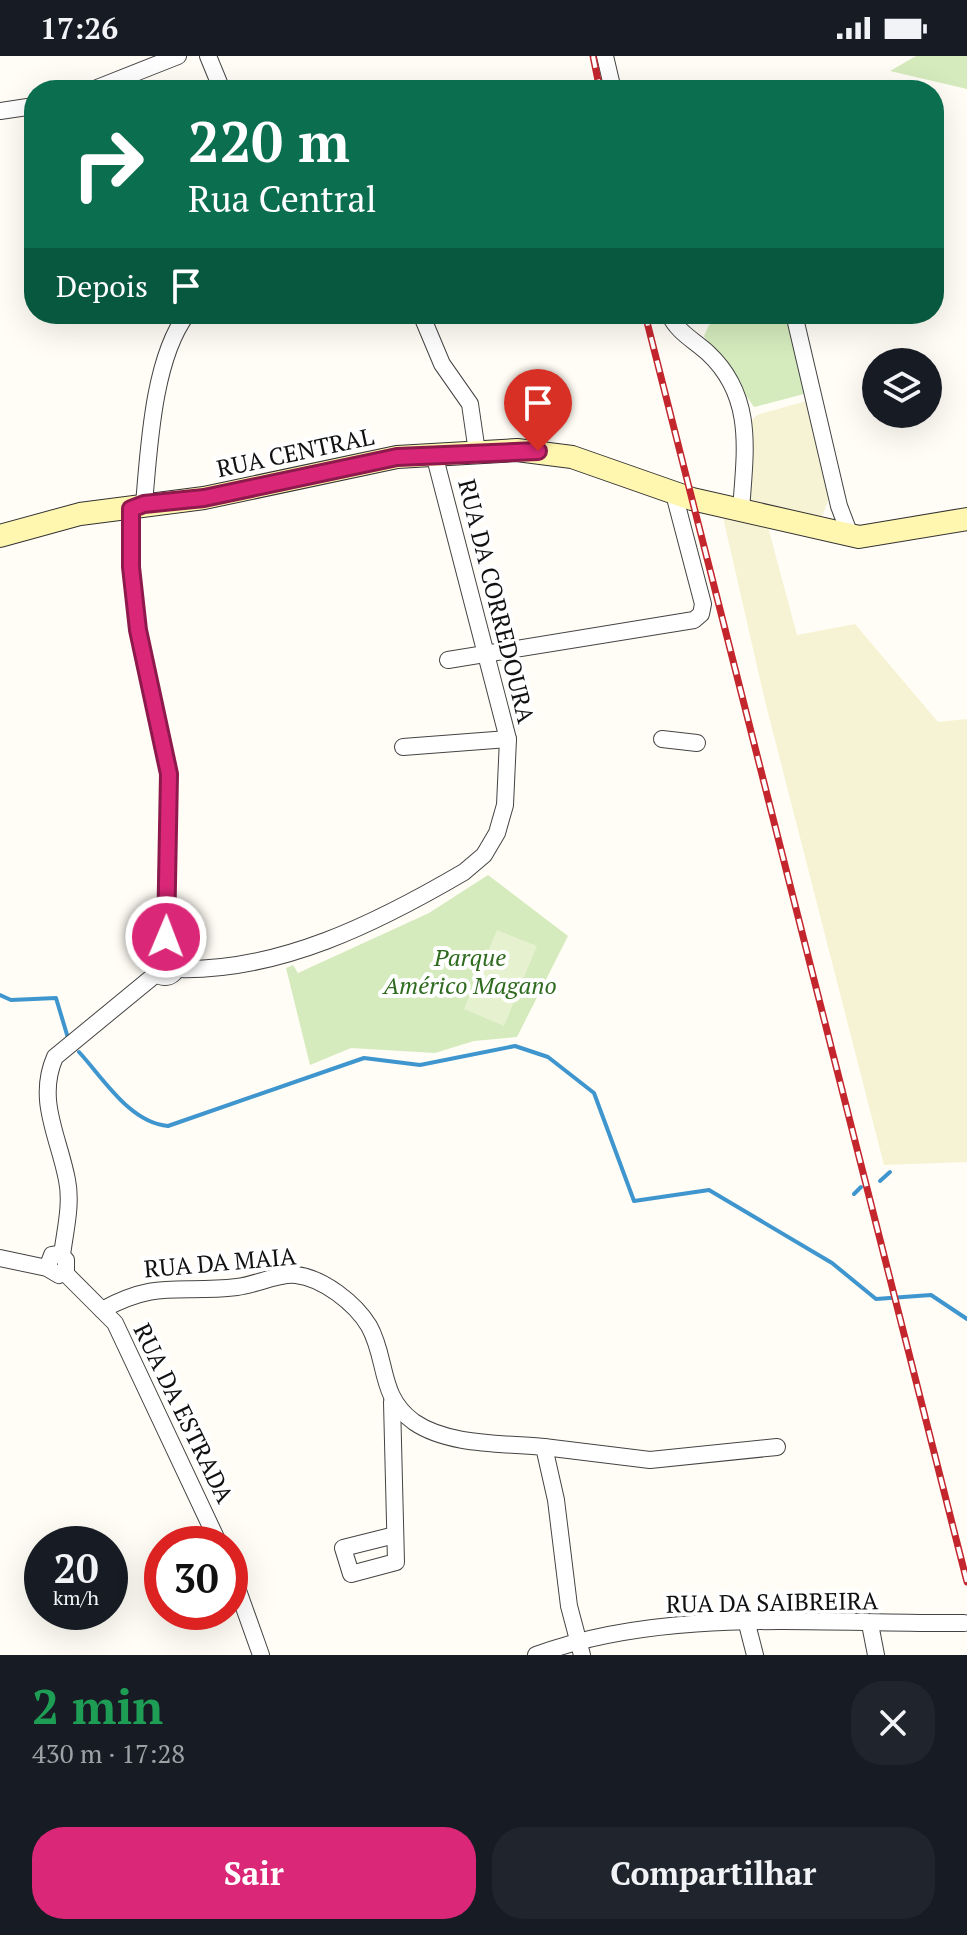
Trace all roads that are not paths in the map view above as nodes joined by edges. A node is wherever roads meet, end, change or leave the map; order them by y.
1 (178, 56) edge
2 (208, 56) edge
3 (605, 56) edge
4 (117, 80) edge
5 (218, 80) edge
6 (611, 80) edge
7 (24, 107) edge
8 (0, 111) edge
9 (182, 324) edge
10 (425, 324) edge
11 (676, 324) edge
12 (796, 324) edge
13 (477, 452) junction
14 (434, 454) junction
15 (683, 497) junction
16 (839, 506) junction
17 (138, 507) junction
18 (741, 510) junction
19 (967, 519) edge
20 (822, 529) junction
21 (0, 536) edge
22 (854, 536) junction
23 (488, 653) junction
24 (448, 660) dead end
25 (508, 739) junction
26 (662, 739) dead end
27 (697, 743) dead end
28 (403, 747) dead end
29 (165, 953) junction
30 (177, 969) junction
31 (156, 974) junction
32 (0, 1258) edge
33 (63, 1264) junction
34 (102, 1310) junction
35 (392, 1402) junction
36 (544, 1447) junction
37 (777, 1447) dead end
38 (211, 1526) edge
39 (395, 1535) dead end
40 (248, 1619) edge
41 (964, 1623) dead end
42 (747, 1624) junction
43 (870, 1624) junction
44 (579, 1648) edge
45 (261, 1655) edge
46 (536, 1655) edge
47 (755, 1655) edge
48 (876, 1655) edge

1 - 4 street
2 - 5 street
3 - 6 street
7 - 8 street
9 - 17 street
10 - 13 street
11 - 18 street
12 - 16 street
13 - 14 street, RUA CENTRAL
13 - 15 street, RUA CENTRAL
14 - 17 street, RUA CENTRAL
14 - 23 street, RUA DA CORREDOURA
15 - 18 street, RUA CENTRAL
15 - 23 street
16 - 20 street
16 - 22 street
17 - 21 street, RUA CENTRAL
17 - 29 street
18 - 20 street, RUA CENTRAL
19 - 22 street
20 - 22 street, RUA CENTRAL
23 - 24 street
23 - 25 street, RUA DA CORREDOURA
25 - 28 street
25 - 30 street, RUA DA CORREDOURA
26 - 27 street
29 - 30 street
29 - 31 street
30 - 31 street
31 - 33 street
32 - 33 street
33 - 34 street, RUA DA ESTRADA
34 - 35 street, RUA DA MAIA
34 - 38 street, RUA DA ESTRADA
35 - 36 street
35 - 39 street, RUA DA MAIA
36 - 37 street
36 - 44 street
40 - 45 street
41 - 43 street, RUA DA SAIBREIRA
42 - 43 street, RUA DA SAIBREIRA
42 - 44 street, RUA DA SAIBREIRA
42 - 47 street
43 - 48 street
44 - 46 street, RUA DA SAIBREIRA

